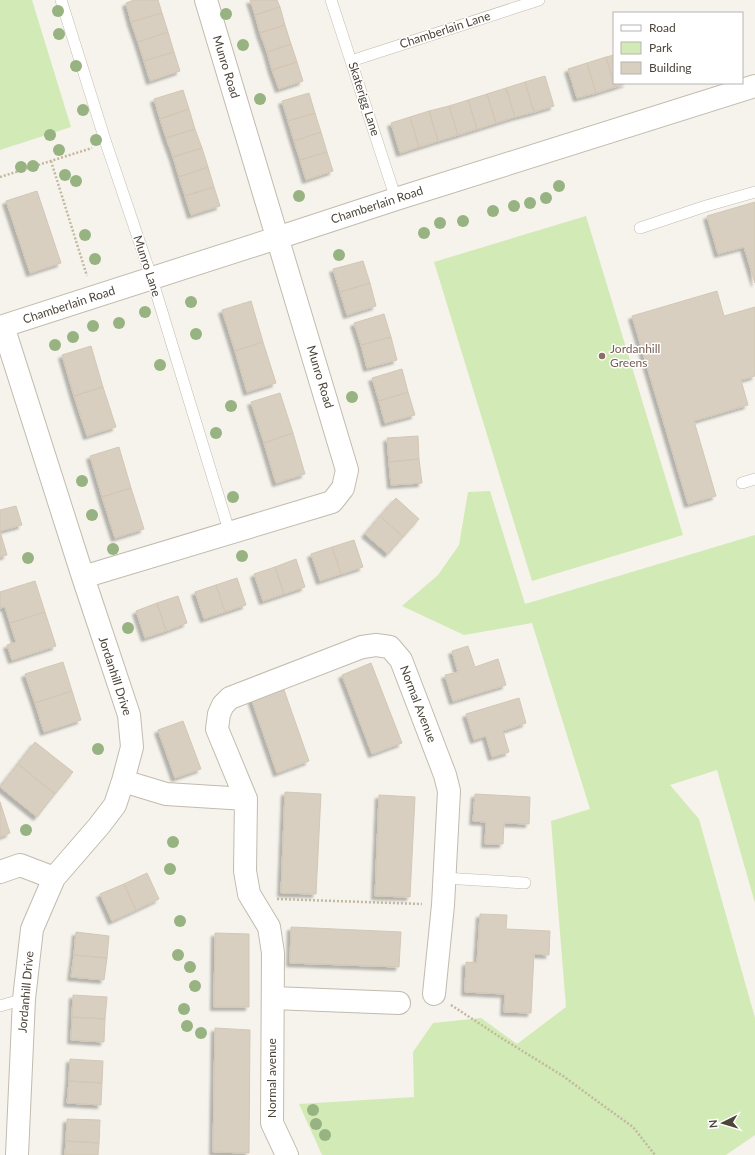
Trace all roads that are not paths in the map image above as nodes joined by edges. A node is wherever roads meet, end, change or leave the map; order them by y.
1 (61, 0) edge
2 (206, 0) edge
3 (331, 0) edge
4 (540, 0) edge
5 (351, 60) junction
6 (755, 86) edge
7 (755, 192) edge
8 (396, 199) junction
9 (640, 228) dead end
10 (277, 238) junction
11 (152, 279) junction
12 (2, 327) edge
13 (755, 479) edge
14 (742, 483) dead end
15 (230, 534) junction
16 (83, 577) junction
17 (123, 781) junction
18 (246, 799) junction
19 (0, 872) edge
20 (54, 878) junction
21 (444, 878) junction
22 (525, 883) dead end
23 (273, 953) joint
24 (434, 994) road end
25 (273, 998) junction
26 (24, 999) junction
27 (399, 1003) dead end
28 (0, 1006) edge
29 (12, 1144) edge
30 (287, 1155) edge

1 - 11 lane, Munro Lane
2 - 10 street, Munro Road
3 - 5 lane, Skaterigg Lane
4 - 5 lane, Chamberlain Lane
5 - 8 lane, Skaterigg Lane
6 - 8 street, Chamberlain Road
7 - 9 lane
8 - 10 street, Chamberlain Road
10 - 11 street, Chamberlain Road
10 - 15 street, Munro Road
11 - 12 street, Chamberlain Road
11 - 15 lane, Munro Lane
12 - 16 street, Jordanhill Drive
13 - 14 lane
15 - 16 street, Munro Road
16 - 17 street, Jordanhill Drive
17 - 18 street
17 - 20 street, Jordanhill Drive
18 - 21 street, Normal Avenue
18 - 23 street, Normal Avenue
19 - 20 street
20 - 26 street, Jordanhill Drive
21 - 22 lane
21 - 24 street, Normal Avenue
23 - 25 street, Normal avenue
25 - 27 street
25 - 30 street, Normal avenue
26 - 28 lane
26 - 29 street, Jordanhill Drive

